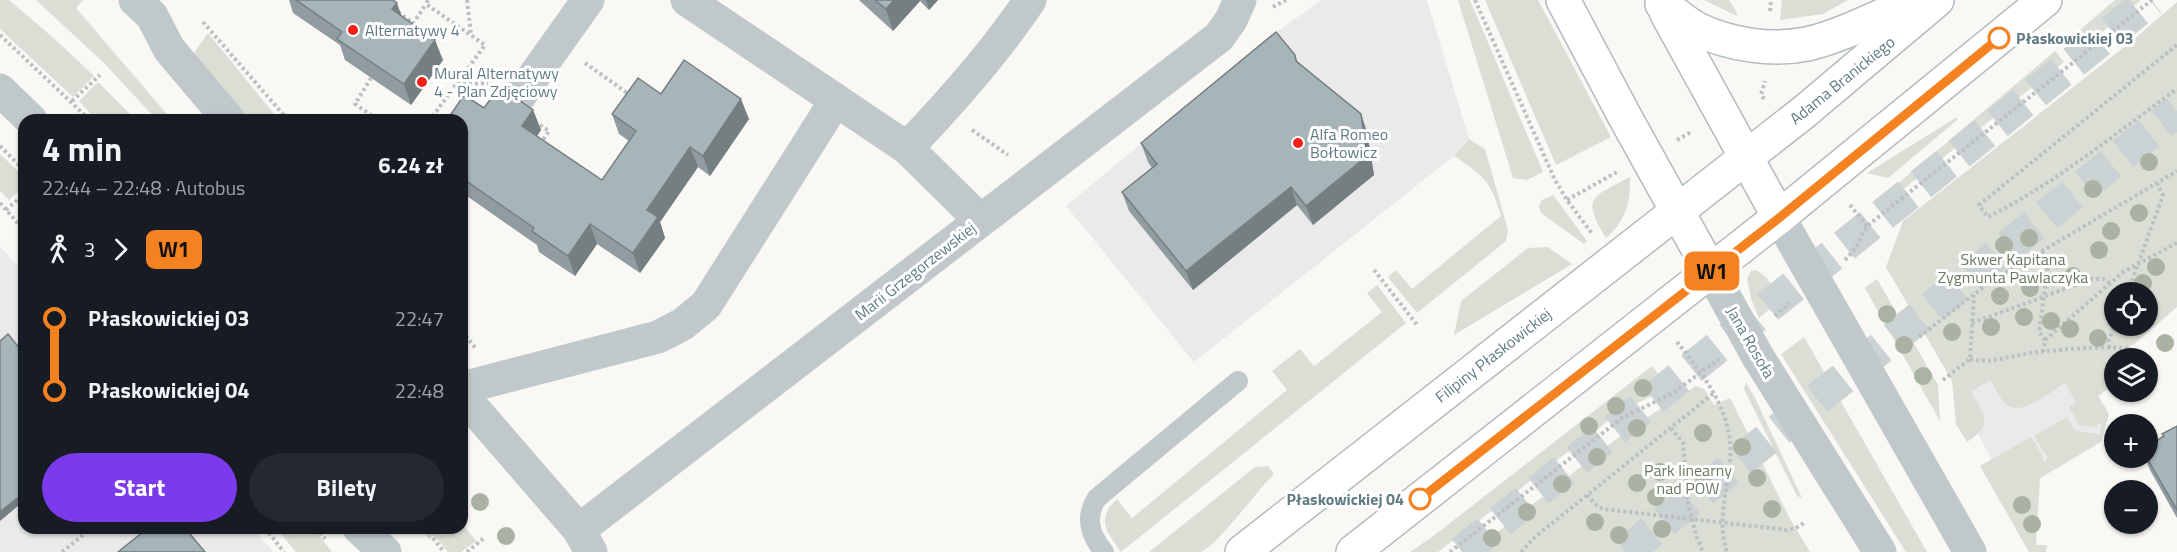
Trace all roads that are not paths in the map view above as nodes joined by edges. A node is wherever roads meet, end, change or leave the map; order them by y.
1 (135, 0) edge
2 (588, 0) edge
3 (687, 0) edge
4 (1030, 0) edge
5 (1240, 0) edge
6 (1563, 0) edge
7 (1917, 0) edge
8 (1937, 0) edge
9 (2045, 0) edge
10 (1661, 2) edge
11 (0, 90) edge
12 (836, 100) junction
13 (517, 101) edge
14 (25, 114) edge
15 (224, 114) edge
16 (907, 148) junction
17 (1745, 158) junction
18 (1677, 211) junction
19 (1779, 218) junction
20 (980, 220) junction
21 (1711, 272) junction
22 (1238, 381) dead end
23 (468, 386) edge
24 (468, 402) edge
25 (366, 534) edge
26 (384, 534) edge
27 (585, 541) edge
28 (386, 552) edge
29 (394, 552) edge
30 (1104, 552) edge
31 (1242, 552) edge
32 (1353, 552) edge
33 (1880, 552) edge
34 (1970, 552) edge

1 - 15 street
2 - 13 street
3 - 12 street, Marii Grzegorzewskiej
4 - 16 street
5 - 20 street
6 - 18 main road, Jana Rosoła
7 - 10 main road, Adama Branickiego
8 - 17 main road, Adama Branickiego
9 - 19 main road
10 - 17 main road
11 - 14 street
12 - 16 street, Marii Grzegorzewskiej
12 - 23 street
16 - 20 street, Marii Grzegorzewskiej
17 - 18 main road, Filipiny Płaskowickiej
17 - 19 main road
18 - 21 main road, Jana Rosoła
18 - 31 main road, Filipiny Płaskowickiej
19 - 21 main road
19 - 34 street
20 - 27 street, Marii Grzegorzewskiej
21 - 32 main road
21 - 33 street, Jana Rosoła
22 - 30 lane
24 - 27 street
25 - 28 street
26 - 29 street

